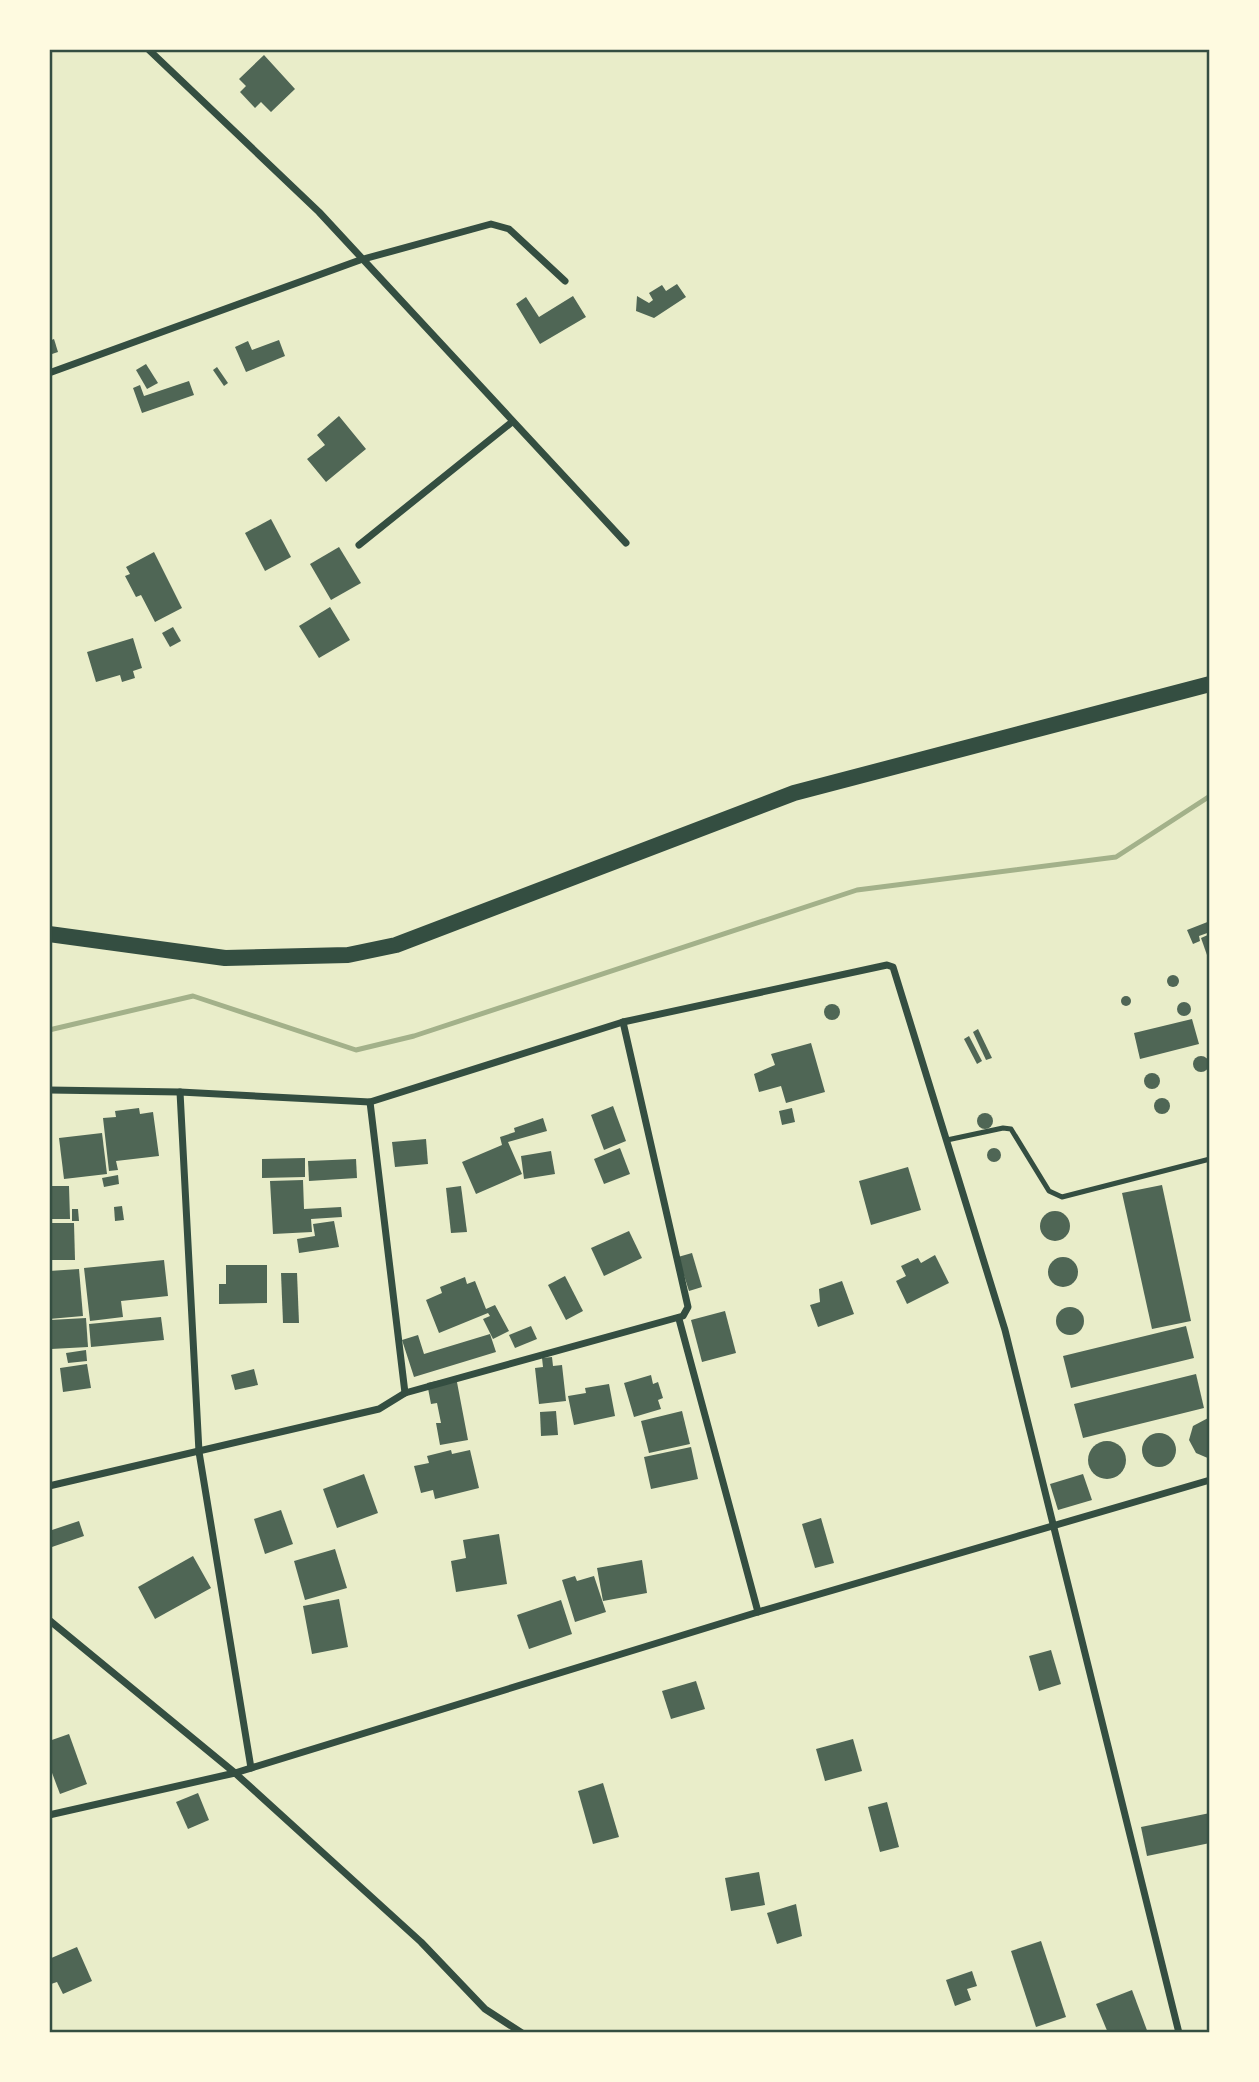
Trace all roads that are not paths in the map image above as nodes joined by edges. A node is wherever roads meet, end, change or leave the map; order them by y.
1 (148, 49) edge
2 (360, 260) junction
3 (565, 281) dead end
4 (49, 373) edge
5 (512, 422) junction
6 (626, 543) dead end
7 (359, 545) dead end
8 (1210, 684) edge
9 (49, 934) edge
10 (623, 1022) junction
11 (49, 1090) edge
12 (180, 1092) junction
13 (370, 1102) junction
14 (947, 1140) junction
15 (1210, 1159) edge
16 (679, 1319) junction
17 (405, 1393) junction
18 (199, 1452) junction
19 (1210, 1480) edge
20 (49, 1486) edge
21 (1055, 1525) junction
22 (758, 1612) junction
23 (49, 1620) edge
24 (251, 1768) junction
25 (235, 1773) junction
26 (49, 1815) edge
27 (522, 2033) edge
28 (1179, 2033) edge

1 - 2 street
2 - 3 street
2 - 4 street
2 - 5 street
5 - 6 street
5 - 7 street
8 - 9 highway
10 - 13 street
10 - 14 street
10 - 16 street
11 - 12 street
12 - 13 street
12 - 18 street
13 - 17 street
14 - 15 lane
14 - 21 street
16 - 17 street
16 - 22 street
17 - 18 street
18 - 20 street
18 - 24 street
19 - 21 street
21 - 22 street
21 - 28 street
22 - 24 street
23 - 25 street
24 - 25 street
25 - 26 street
25 - 27 street

